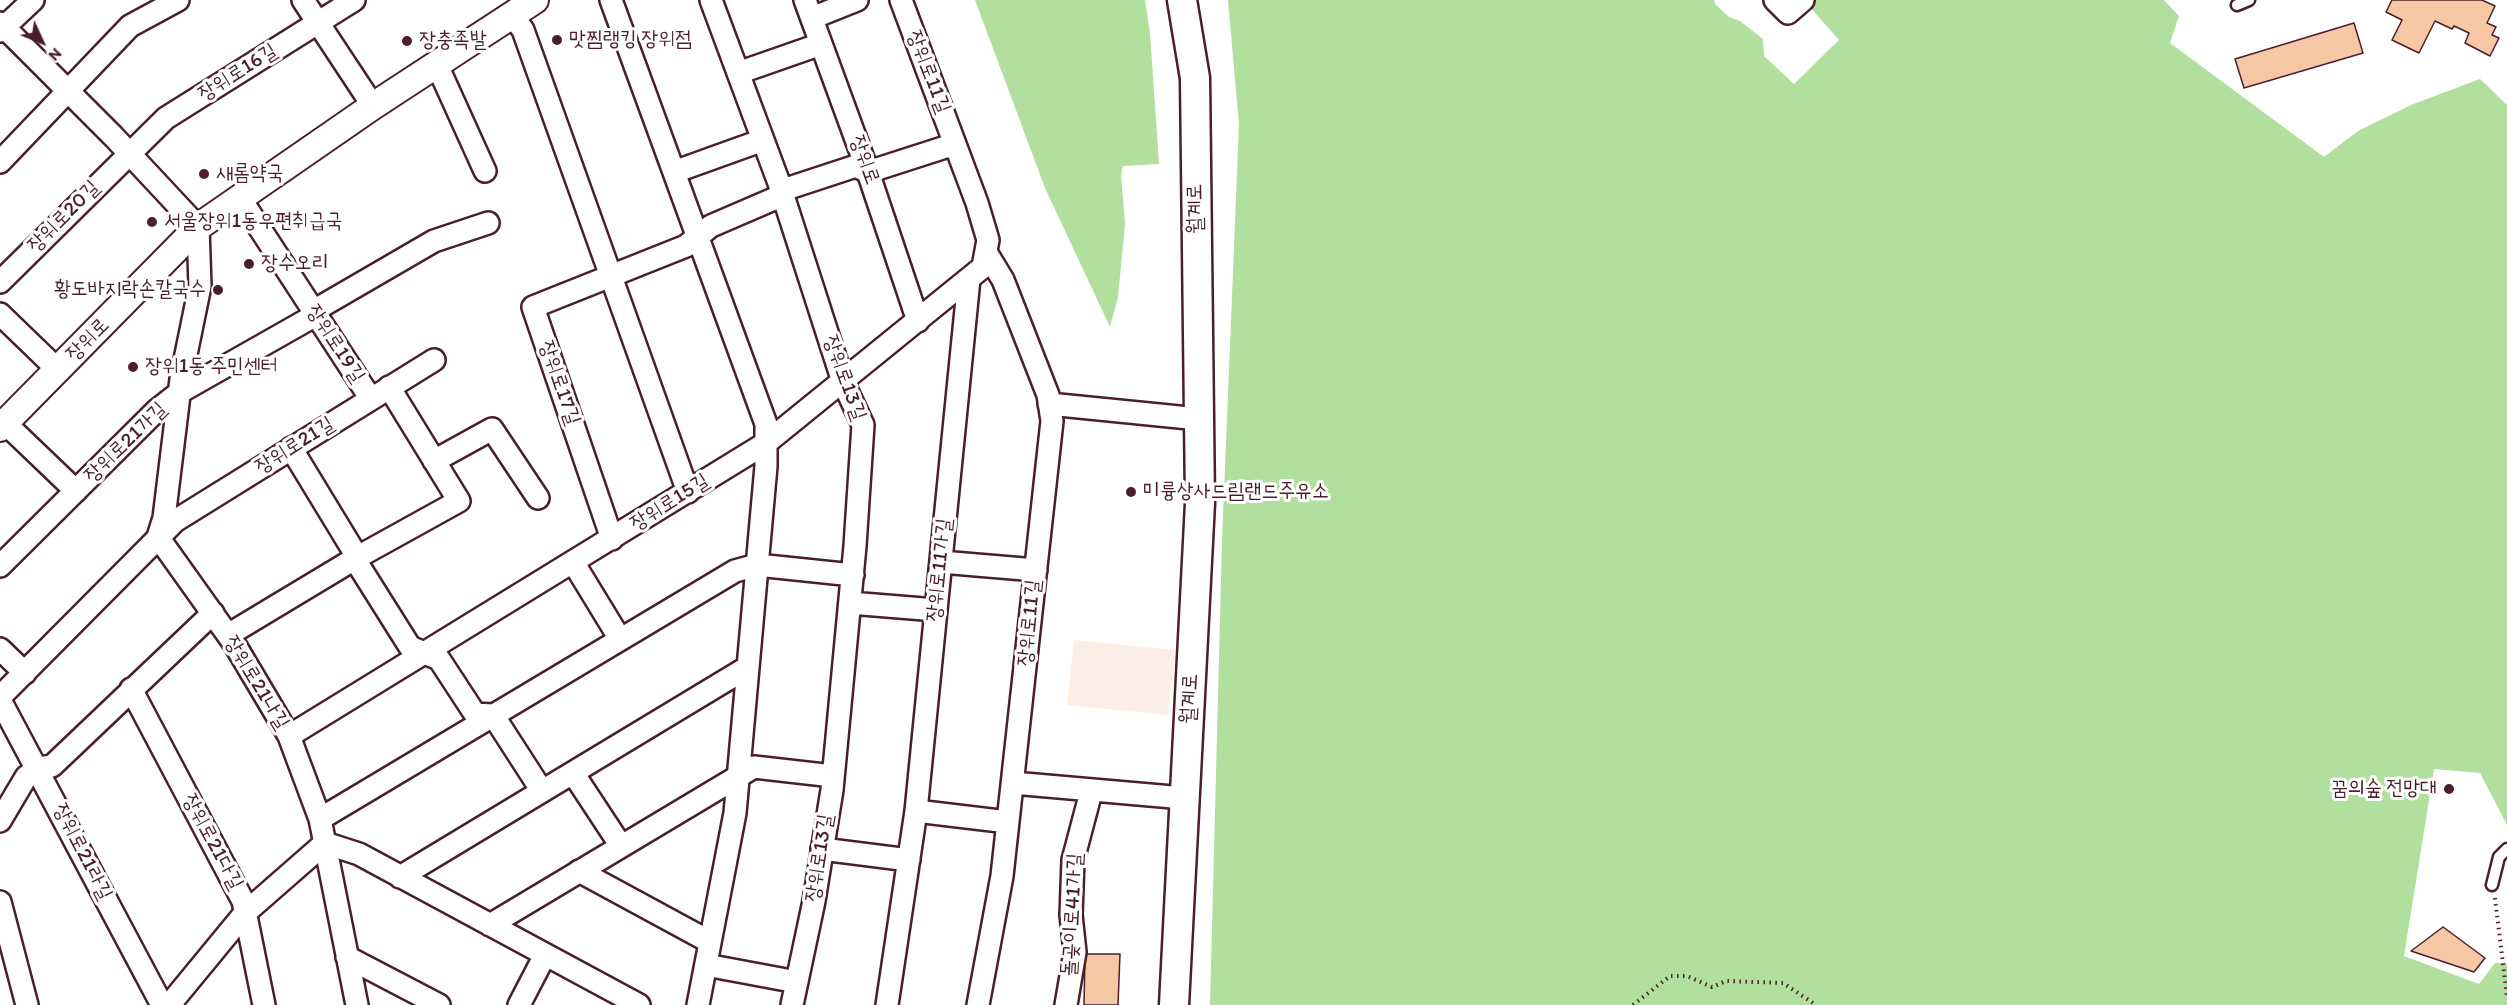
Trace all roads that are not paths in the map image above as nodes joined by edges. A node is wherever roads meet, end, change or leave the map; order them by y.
1 (33, 0) edge
2 (178, 0) edge
3 (303, 0) edge
4 (354, 0) edge
5 (535, 0) edge
6 (611, 0) edge
7 (711, 0) edge
8 (857, 0) edge
9 (901, 0) edge
10 (1182, 0) edge
11 (1775, 0) edge
12 (1803, 0) edge
13 (2249, 0) edge
14 (2237, 5) dead end
15 (808, 9) edge
16 (512, 15) junction
17 (317, 23) junction
18 (1, 27) edge
19 (821, 44) junction
20 (437, 65) junction
21 (738, 73) junction
22 (68, 92) junction
23 (373, 106) junction
24 (763, 140) junction
25 (955, 144) junction
26 (129, 153) junction
27 (0, 162) edge
28 (485, 171) dead end
29 (674, 172) junction
30 (868, 172) junction
31 (783, 195) junction
32 (240, 198) junction
33 (488, 223) dead end
34 (198, 227) junction
35 (698, 238) junction
36 (986, 252) junction
37 (611, 276) junction
38 (969, 279) junction
39 (0, 282) edge
40 (315, 313) junction
41 (0, 314) edge
42 (918, 321) junction
43 (434, 360) dead end
44 (58, 370) junction
45 (843, 382) junction
46 (389, 387) junction
47 (180, 392) junction
48 (370, 399) junction
49 (1049, 404) junction
50 (1198, 419) junction
51 (3, 425) edge
52 (766, 443) junction
53 (291, 448) junction
54 (434, 460) junction
55 (76, 491) junction
56 (688, 492) junction
57 (538, 498) dead end
58 (159, 537) junction
59 (612, 538) junction
60 (356, 558) junction
61 (573, 562) junction
62 (941, 562) junction
63 (757, 565) junction
64 (0, 566) edge
65 (1036, 570) junction
66 (853, 574) junction
67 (850, 603) junction
68 (936, 610) junction
69 (213, 613) junction
70 (228, 635) junction
71 (620, 639) junction
72 (0, 649) edge
73 (422, 654) junction
74 (748, 667) junction
75 (25, 673) junction
76 (131, 689) junction
77 (0, 699) edge
78 (493, 715) junction
79 (289, 736) junction
80 (38, 768) junction
81 (573, 773) junction
82 (739, 774) junction
83 (833, 776) junction
84 (1013, 783) junction
85 (542, 791) junction
86 (1091, 792) junction
87 (1184, 798) junction
88 (916, 811) junction
89 (320, 819) junction
90 (0, 821) edge
91 (1008, 822) junction
92 (325, 843) junction
93 (621, 846) junction
94 (822, 849) junction
95 (2507, 849) edge
96 (909, 860) junction
97 (579, 871) junction
98 (400, 877) junction
99 (2492, 885) road end
100 (0, 902) edge
101 (245, 913) junction
102 (490, 925) junction
103 (710, 942) junction
104 (545, 955) junction
105 (347, 957) junction
106 (706, 965) junction
107 (797, 982) junction
108 (27, 1005) edge
109 (162, 1005) edge
110 (172, 1005) edge
111 (264, 1005) edge
112 (357, 1005) edge
113 (439, 1005) edge
114 (519, 1005) edge
115 (639, 1005) edge
116 (698, 1005) edge
117 (792, 1005) edge
118 (886, 1005) edge
119 (978, 1005) edge
120 (1066, 1005) edge
121 (1174, 1005) edge

1 - 18 street
2 - 22 street
3 - 17 street
4 - 17 street, 장위로16길
5 - 16 street, 장위로
6 - 29 street
7 - 21 street, 장위로13길
8 - 15 street
9 - 25 street, 장위로11길
10 - 50 main road, 월계로
11 - 12 street
13 - 14 lane
15 - 19 street, 장위로
16 - 20 street, 장위로
16 - 37 street
17 - 23 street
17 - 26 street, 장위로16길
18 - 22 street
19 - 21 street
19 - 30 street, 장위로
20 - 23 street, 장위로
20 - 28 street
21 - 24 street, 장위로13길
22 - 26 street
22 - 27 street
23 - 32 street, 장위로
24 - 29 street
24 - 31 street, 장위로13길
25 - 30 street
25 - 36 street, 장위로11길
26 - 34 street
26 - 39 street, 장위로20길
29 - 35 street
30 - 31 street
30 - 42 street, 장위로
31 - 35 street
31 - 45 street, 장위로13길
32 - 34 street, 장위로
32 - 40 street, 장위로19길
33 - 40 street, 장위로21가길
34 - 44 street, 장위로
34 - 47 street
35 - 37 street
35 - 52 street
36 - 38 street
36 - 49 street, 장위로11길
37 - 56 street
37 - 59 street, 장위로17길
38 - 42 street
38 - 62 street, 장위로11가길
40 - 47 street, 장위로21가길
40 - 48 street, 장위로19길
41 - 44 street
42 - 45 street
43 - 46 street, 장위로21길
44 - 51 street, 장위로
45 - 52 street
45 - 66 street, 장위로13길
46 - 48 street, 장위로21길
46 - 54 street, 장위로19길
47 - 55 street, 장위로21가길
47 - 58 street
48 - 53 street, 장위로21길
49 - 50 street
49 - 65 street, 장위로11길
50 - 87 main road, 월계로
51 - 55 street, 장위로
52 - 56 street, 장위로15길
52 - 63 street
53 - 58 street, 장위로21길
53 - 60 street
54 - 57 street
54 - 60 street, 장위로19길
55 - 64 street, 장위로21가길
56 - 59 street, 장위로15길
58 - 69 street, 장위로21나길
58 - 75 street, 장위로21길
59 - 61 street, 장위로15길
60 - 70 street, 장위로19길
60 - 73 street
61 - 71 street
61 - 73 street, 장위로15길
62 - 65 street
62 - 68 street, 장위로11가길
63 - 66 street
63 - 71 street
63 - 74 street
65 - 84 street, 장위로11길
66 - 67 street, 장위로13길
67 - 68 street
67 - 83 street, 장위로13길
68 - 88 street, 장위로11가길
69 - 70 street, 장위로21나길
69 - 76 street
70 - 79 street, 장위로21나길
71 - 78 street
72 - 75 street
73 - 78 street
73 - 79 street, 장위로15길
74 - 81 street
74 - 82 street
75 - 77 street, 장위로21길
76 - 80 street
76 - 101 street, 장위로21다길
77 - 80 street, 장위로21라길
78 - 85 street
78 - 89 street
79 - 89 street, 장위로21나길
80 - 90 street
80 - 109 street, 장위로21라길
81 - 85 street
81 - 93 street
82 - 83 street
82 - 93 street
82 - 103 street
83 - 94 street, 장위로13길
84 - 86 street
84 - 91 street, 장위로11길
85 - 98 street
86 - 87 street
86 - 120 street, 돌곶이로41가길
87 - 121 main road, 월계로
88 - 91 street
88 - 96 street, 장위로11가길
89 - 92 street, 장위로21나길
91 - 119 street, 장위로11길
92 - 98 street
92 - 101 street
92 - 105 street, 장위로21나길
93 - 97 street
94 - 96 street
94 - 107 street, 장위로13길
95 - 99 lane
96 - 118 street, 장위로11가길
97 - 102 street
97 - 103 street
98 - 102 street
100 - 108 street
101 - 110 street
101 - 111 street, 장위로21다길
102 - 104 street
103 - 106 street
104 - 114 street
104 - 115 street
105 - 112 street, 장위로21나길
105 - 113 street
106 - 107 street
106 - 116 street
107 - 117 street, 장위로13길

